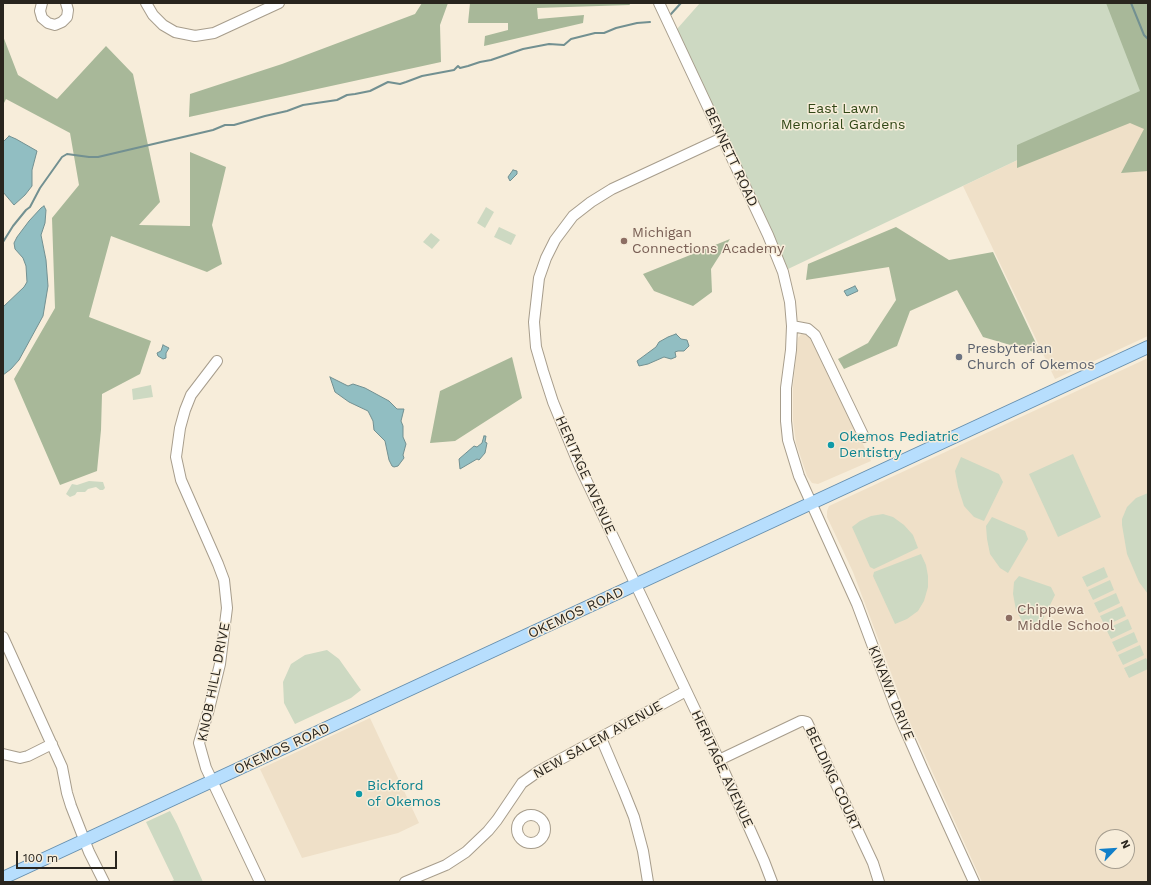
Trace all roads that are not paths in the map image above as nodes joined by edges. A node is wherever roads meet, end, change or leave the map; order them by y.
1 (42, 3) edge
2 (66, 3) edge
3 (146, 3) edge
4 (279, 3) edge
5 (658, 3) edge
6 (722, 138) junction
7 (792, 326) junction
8 (1148, 347) edge
9 (217, 361) dead end
10 (864, 437) dead end
11 (810, 503) junction
12 (636, 585) junction
13 (3, 637) edge
14 (686, 691) junction
15 (600, 738) junction
16 (52, 744) junction
17 (3, 754) edge
18 (718, 760) junction
19 (212, 780) junction
20 (505, 808) junction
21 (519, 821) dead end
22 (84, 840) junction
23 (3, 878) edge
24 (104, 882) edge
25 (260, 882) edge
26 (405, 882) edge
27 (648, 882) edge
28 (772, 882) edge
29 (879, 882) edge
30 (974, 882) edge

1 - 2 street
3 - 4 street
5 - 6 street, BENNETT ROAD
6 - 7 street, BENNETT ROAD
6 - 12 street, HERITAGE AVENUE
7 - 10 street
7 - 11 street, BENNETT ROAD
8 - 11 main road, OKEMOS ROAD
9 - 19 street, KNOB HILL DRIVE
11 - 12 main road, OKEMOS ROAD
11 - 30 street, KINAWA DRIVE
12 - 14 street, HERITAGE AVENUE
12 - 19 main road, OKEMOS ROAD
13 - 16 street
14 - 15 street, NEW SALEM AVENUE
14 - 18 street, HERITAGE AVENUE
15 - 20 street, NEW SALEM AVENUE
15 - 27 street
16 - 17 street
16 - 22 street
18 - 28 street, HERITAGE AVENUE
18 - 29 street, BELDING COURT
19 - 22 main road, OKEMOS ROAD
19 - 25 street, KNOB HILL DRIVE
20 - 21 street
20 - 26 street, NEW SALEM AVENUE
22 - 23 main road, OKEMOS ROAD
22 - 24 street

